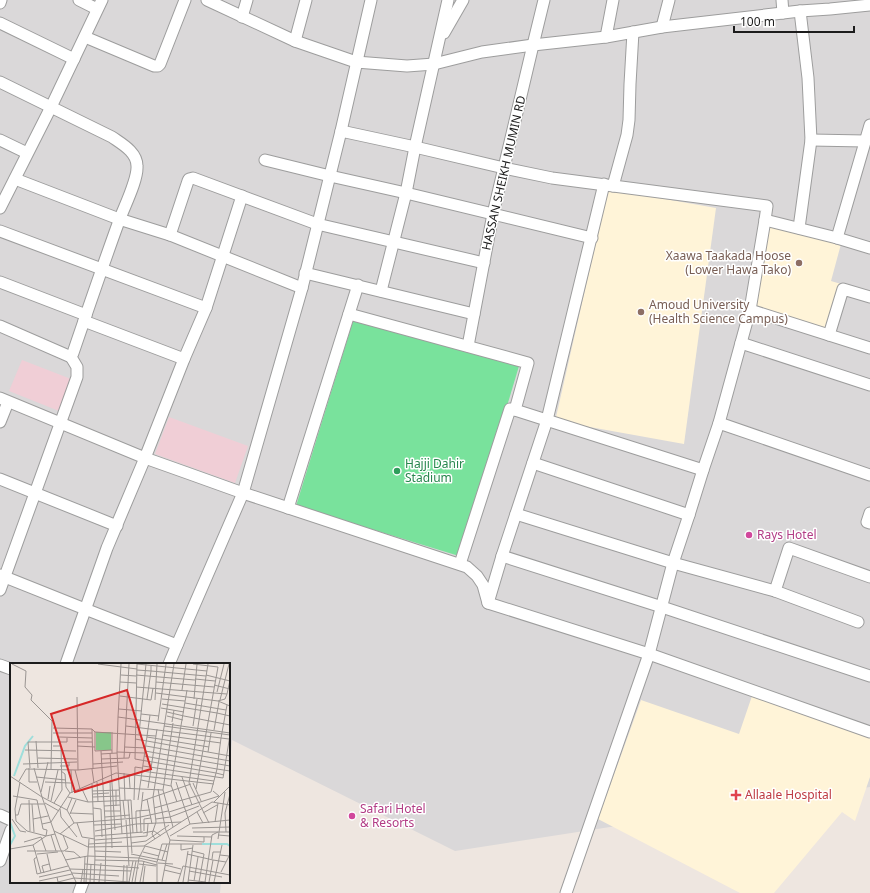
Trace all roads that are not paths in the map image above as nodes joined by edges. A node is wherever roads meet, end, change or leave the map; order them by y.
1 (2, 0) edge
2 (79, 0) edge
3 (185, 0) edge
4 (207, 0) edge
5 (246, 0) edge
6 (306, 0) edge
7 (371, 0) edge
8 (448, 0) edge
9 (463, 0) edge
10 (544, 0) edge
11 (613, 0) edge
12 (669, 0) edge
13 (782, 0) edge
14 (0, 3) edge
15 (100, 5) edge
16 (831, 5) edge
17 (870, 5) edge
18 (800, 11) junction
19 (784, 13) junction
20 (242, 17) junction
21 (0, 23) edge
22 (662, 27) junction
23 (633, 32) junction
24 (85, 37) junction
25 (606, 37) junction
26 (294, 41) junction
27 (438, 44) junction
28 (532, 45) junction
29 (74, 59) junction
30 (356, 62) junction
31 (434, 64) junction
32 (0, 82) edge
33 (51, 107) junction
34 (870, 125) edge
35 (341, 131) junction
36 (0, 140) edge
37 (811, 140) junction
38 (865, 140) junction
39 (415, 147) junction
40 (28, 153) junction
41 (265, 160) dead end
42 (504, 168) junction
43 (330, 176) junction
44 (15, 178) junction
45 (608, 185) junction
46 (406, 193) junction
47 (242, 196) junction
48 (1, 204) edge
49 (493, 214) junction
50 (119, 219) junction
51 (764, 220) junction
52 (317, 224) junction
53 (799, 228) junction
54 (0, 231) edge
55 (170, 235) junction
56 (592, 238) junction
57 (838, 238) junction
58 (394, 242) junction
59 (870, 248) edge
60 (223, 256) junction
61 (484, 263) junction
62 (102, 270) junction
63 (305, 273) junction
64 (0, 282) edge
65 (358, 285) junction
66 (302, 288) junction
67 (381, 291) junction
68 (870, 297) edge
69 (206, 308) junction
70 (750, 310) junction
71 (348, 314) junction
72 (474, 314) junction
73 (85, 318) junction
74 (0, 326) edge
75 (829, 335) junction
76 (741, 343) junction
77 (468, 346) junction
78 (870, 348) edge
79 (71, 357) junction
80 (184, 359) junction
81 (870, 385) edge
82 (4, 400) edge
83 (515, 410) junction
84 (547, 420) junction
85 (0, 422) edge
86 (60, 422) junction
87 (719, 423) junction
88 (145, 458) junction
89 (533, 463) junction
90 (703, 470) junction
91 (870, 475) edge
92 (0, 479) edge
93 (242, 493) junction
94 (36, 494) junction
95 (288, 508) junction
96 (516, 514) junction
97 (870, 514) edge
98 (689, 515) junction
99 (870, 523) edge
100 (117, 526) junction
101 (502, 556) junction
102 (673, 562) junction
103 (460, 564) junction
104 (2, 576) edge
105 (870, 577) edge
106 (0, 590) edge
107 (775, 591) junction
108 (488, 603) junction
109 (662, 607) junction
110 (85, 609) junction
111 (858, 622) dead end
112 (177, 645) junction
113 (649, 654) junction
114 (66, 663) edge
115 (169, 663) edge
116 (0, 665) edge
117 (10, 670) edge
118 (870, 676) edge
119 (870, 732) edge
120 (0, 815) edge
121 (10, 820) edge
122 (10, 833) edge
123 (0, 861) edge
124 (83, 883) edge
125 (79, 893) edge
126 (566, 893) edge

1 - 14 street
2 - 15 street
3 - 24 street
4 - 20 street
5 - 20 street
6 - 26 street
7 - 30 street
8 - 27 street
9 - 27 street
10 - 28 street, HASSAN SHEIKH MUMIN RD
11 - 25 street
12 - 22 street
13 - 19 street
15 - 24 street
16 - 17 street
16 - 18 street
18 - 19 street
18 - 37 street
19 - 22 street
20 - 26 street
21 - 29 street
22 - 23 street
23 - 25 street
23 - 45 street
24 - 29 street
25 - 28 street
26 - 30 street
27 - 31 street
28 - 31 street
28 - 42 street, HASSAN SHEIKH MUMIN RD
29 - 33 street
30 - 31 street
30 - 35 street
31 - 39 street
32 - 33 street
33 - 40 street
33 - 50 street
34 - 38 street
35 - 39 street
35 - 43 street
36 - 40 street
37 - 38 street
37 - 53 street
38 - 57 street
39 - 42 street
39 - 46 street
40 - 44 street
41 - 43 street
42 - 45 street
42 - 49 street, HASSAN SHEIKH MUMIN RD
43 - 46 street
43 - 52 street
44 - 48 street
44 - 50 street
45 - 51 street
45 - 56 street
46 - 49 street
46 - 58 street
47 - 52 street
47 - 55 street
47 - 60 street
49 - 56 street
49 - 61 street, HASSAN SHEIKH MUMIN RD
50 - 55 street
50 - 62 street
51 - 53 street
51 - 70 street
52 - 58 street
52 - 63 street
53 - 57 street
54 - 62 street
55 - 60 street
56 - 84 street
57 - 59 street
58 - 61 street
58 - 67 street
60 - 66 street
60 - 69 street
61 - 72 street, HASSAN SHEIKH MUMIN RD
62 - 69 street
62 - 73 street
63 - 65 street
63 - 66 street
64 - 73 street
65 - 67 street
65 - 71 street
66 - 93 street
67 - 72 street
68 - 75 street
69 - 80 street
70 - 75 street
70 - 76 street
71 - 77 street
71 - 95 street
72 - 77 street, HASSAN SHEIKH MUMIN RD
73 - 79 street
73 - 80 street
74 - 79 street
75 - 78 street
76 - 81 street
76 - 87 street
77 - 83 street
79 - 86 street
80 - 88 street
82 - 85 street
82 - 86 street
83 - 84 street
83 - 103 street
84 - 89 street
84 - 90 street
86 - 88 street
86 - 94 street
87 - 90 street
87 - 91 street
88 - 93 street
88 - 100 street
89 - 96 street
89 - 98 street
90 - 98 street
92 - 94 street
93 - 95 street
93 - 112 street
94 - 100 street
94 - 104 street
95 - 103 street
96 - 101 street
96 - 102 street
97 - 99 street
98 - 102 street
100 - 110 street
101 - 108 street
101 - 109 street
102 - 107 street
102 - 109 street
103 - 108 street
104 - 106 street
104 - 110 street
105 - 107 street
107 - 111 street
108 - 113 street
109 - 113 street
109 - 118 street
110 - 112 street
110 - 114 street
112 - 115 street
113 - 119 street
113 - 126 street
116 - 117 street
120 - 121 street
122 - 123 street
124 - 125 street

